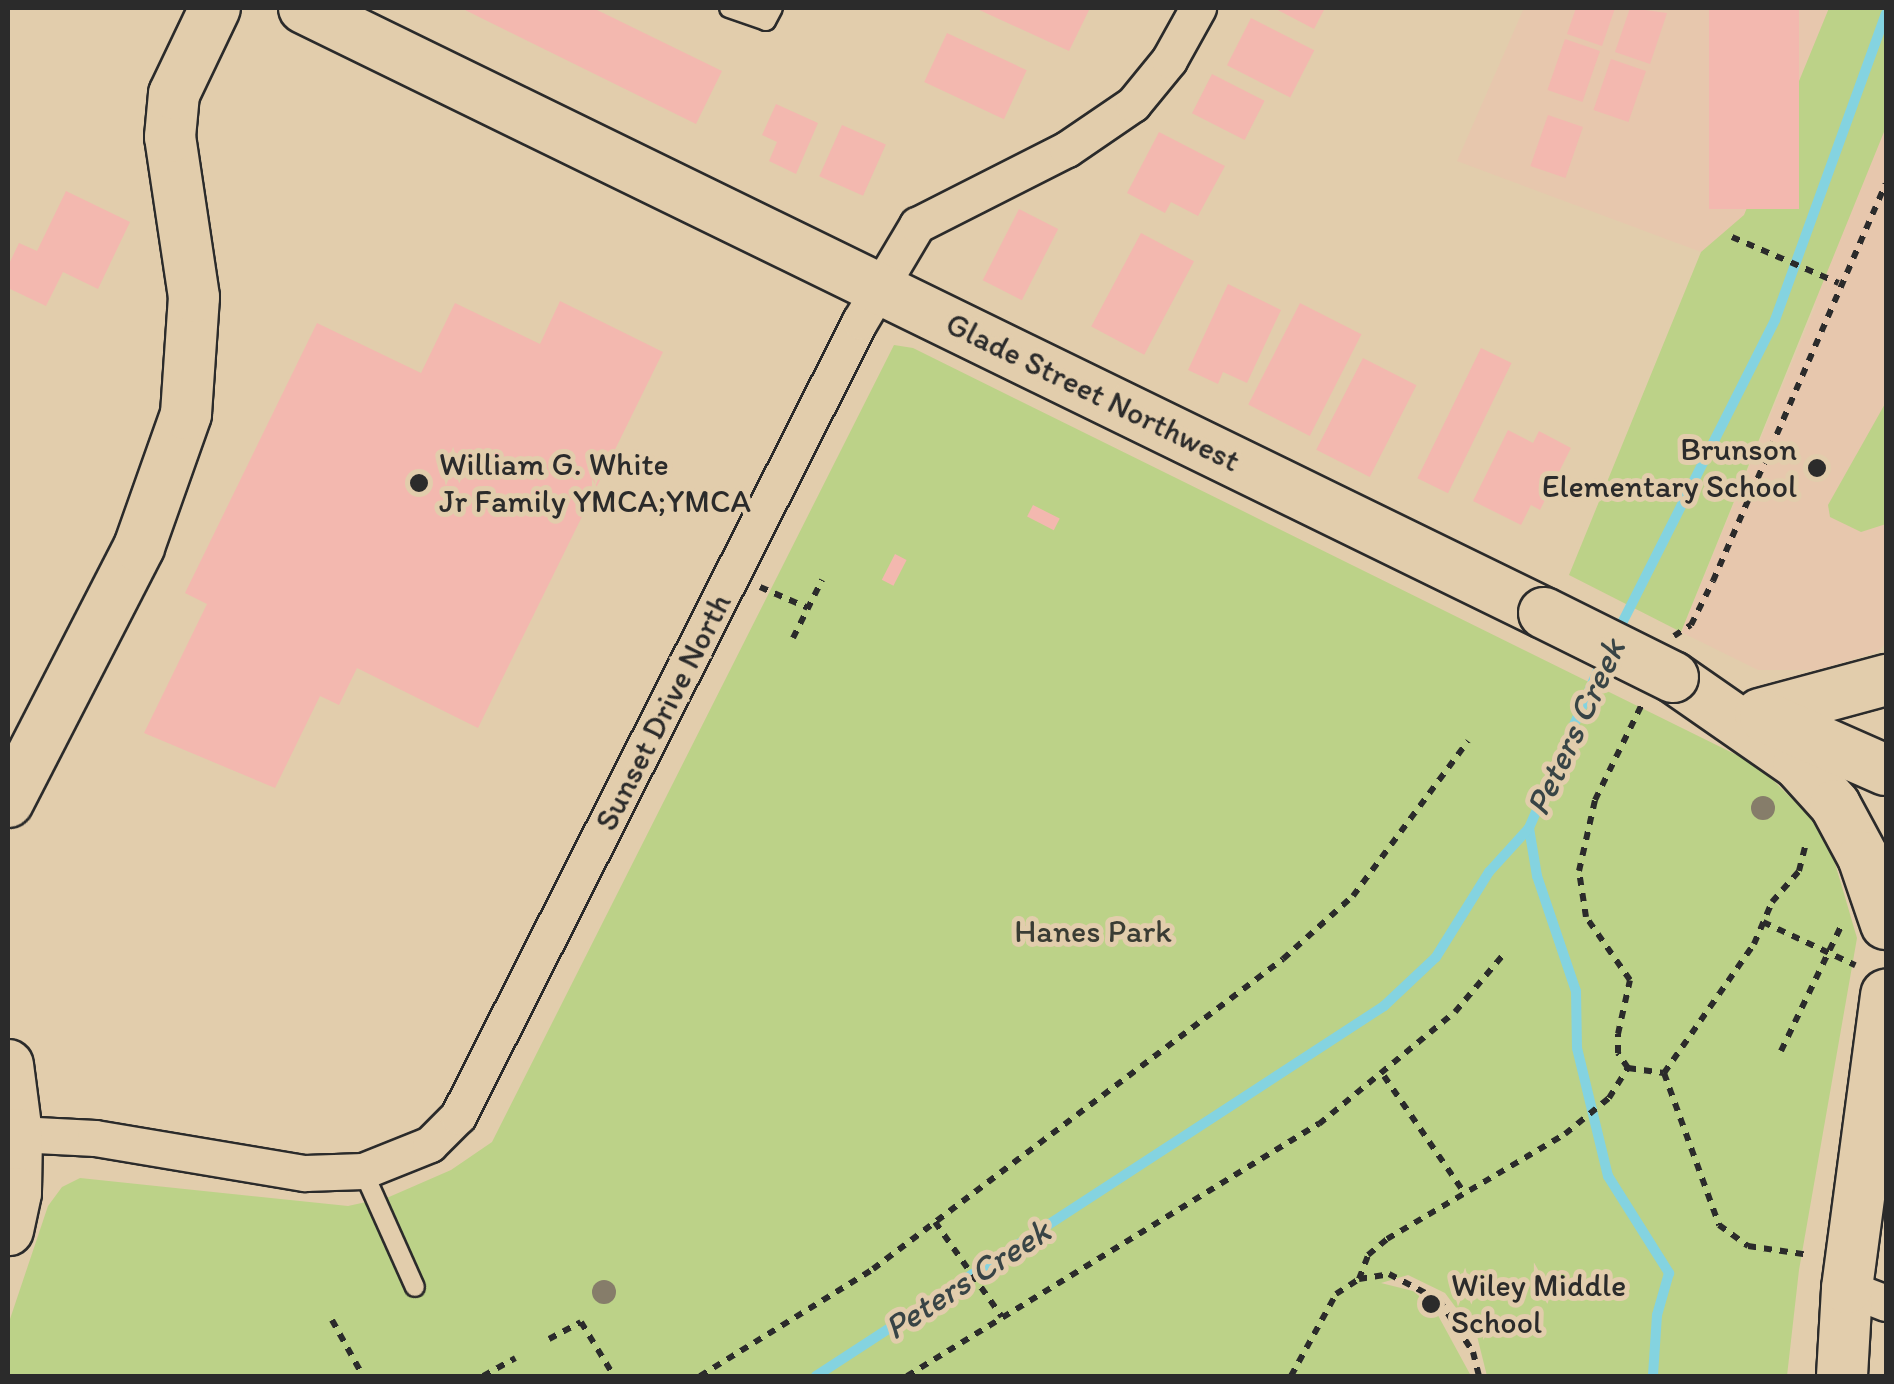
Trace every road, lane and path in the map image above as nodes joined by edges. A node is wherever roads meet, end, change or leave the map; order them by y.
1 (215, 8) edge
2 (304, 8) edge
3 (729, 8) edge
4 (773, 8) edge
5 (1198, 8) edge
6 (1886, 184) edge
7 (1732, 236) dead end
8 (1840, 283) junction
9 (878, 286) junction
10 (822, 580) dead end
11 (759, 586) dead end
12 (808, 608) junction
13 (794, 638) dead end
14 (1663, 673) junction
15 (1886, 680) edge
16 (1760, 714) junction
17 (1468, 741) dead end
18 (1886, 770) edge
19 (10, 791) edge
20 (1805, 832) dead end
21 (1867, 918) edge
22 (1764, 922) junction
23 (1828, 953) junction
24 (1503, 955) dead end
25 (1871, 980) edge
26 (1782, 1051) dead end
27 (8, 1065) edge
28 (1628, 1068) junction
29 (1664, 1073) junction
30 (1384, 1076) junction
31 (16, 1134) junction
32 (363, 1171) junction
33 (1465, 1194) junction
34 (935, 1222) junction
35 (8, 1230) edge
36 (1810, 1255) dead end
37 (1359, 1278) junction
38 (415, 1287) dead end
39 (1867, 1295) edge
40 (1002, 1317) junction
41 (332, 1320) dead end
42 (549, 1340) dead end
43 (515, 1358) dead end
44 (364, 1376) edge
45 (483, 1376) edge
46 (614, 1376) edge
47 (700, 1376) edge
48 (908, 1376) edge
49 (1290, 1376) edge
50 (1479, 1376) edge
51 (1842, 1376) edge

1 - 19 street
2 - 9 street, Glade Street Northwest
3 - 4 lane
5 - 9 street, Sunset Drive North
6 - 8 path
7 - 8 path
8 - 14 path
9 - 14 street, Glade Street Northwest, bridge
9 - 32 street, Sunset Drive North
10 - 12 path
11 - 12 path
12 - 13 path
14 - 16 street, Glade Street Northwest
14 - 21 street
14 - 28 path
15 - 16 street
16 - 18 street, Glade Street Northwest
17 - 34 path
20 - 22 path
21 - 23 path
22 - 23 path
22 - 29 path
23 - 25 path
23 - 26 path
24 - 30 path
25 - 39 street
27 - 31 street
28 - 29 path
28 - 33 path
29 - 36 path
30 - 33 path
30 - 40 path
31 - 32 street, Sunset Drive North
31 - 35 street
32 - 38 lane
33 - 37 path
34 - 40 path
34 - 47 path
37 - 49 path
37 - 50 path
39 - 51 street
40 - 48 path
41 - 44 path
42 - 46 path
43 - 45 path

